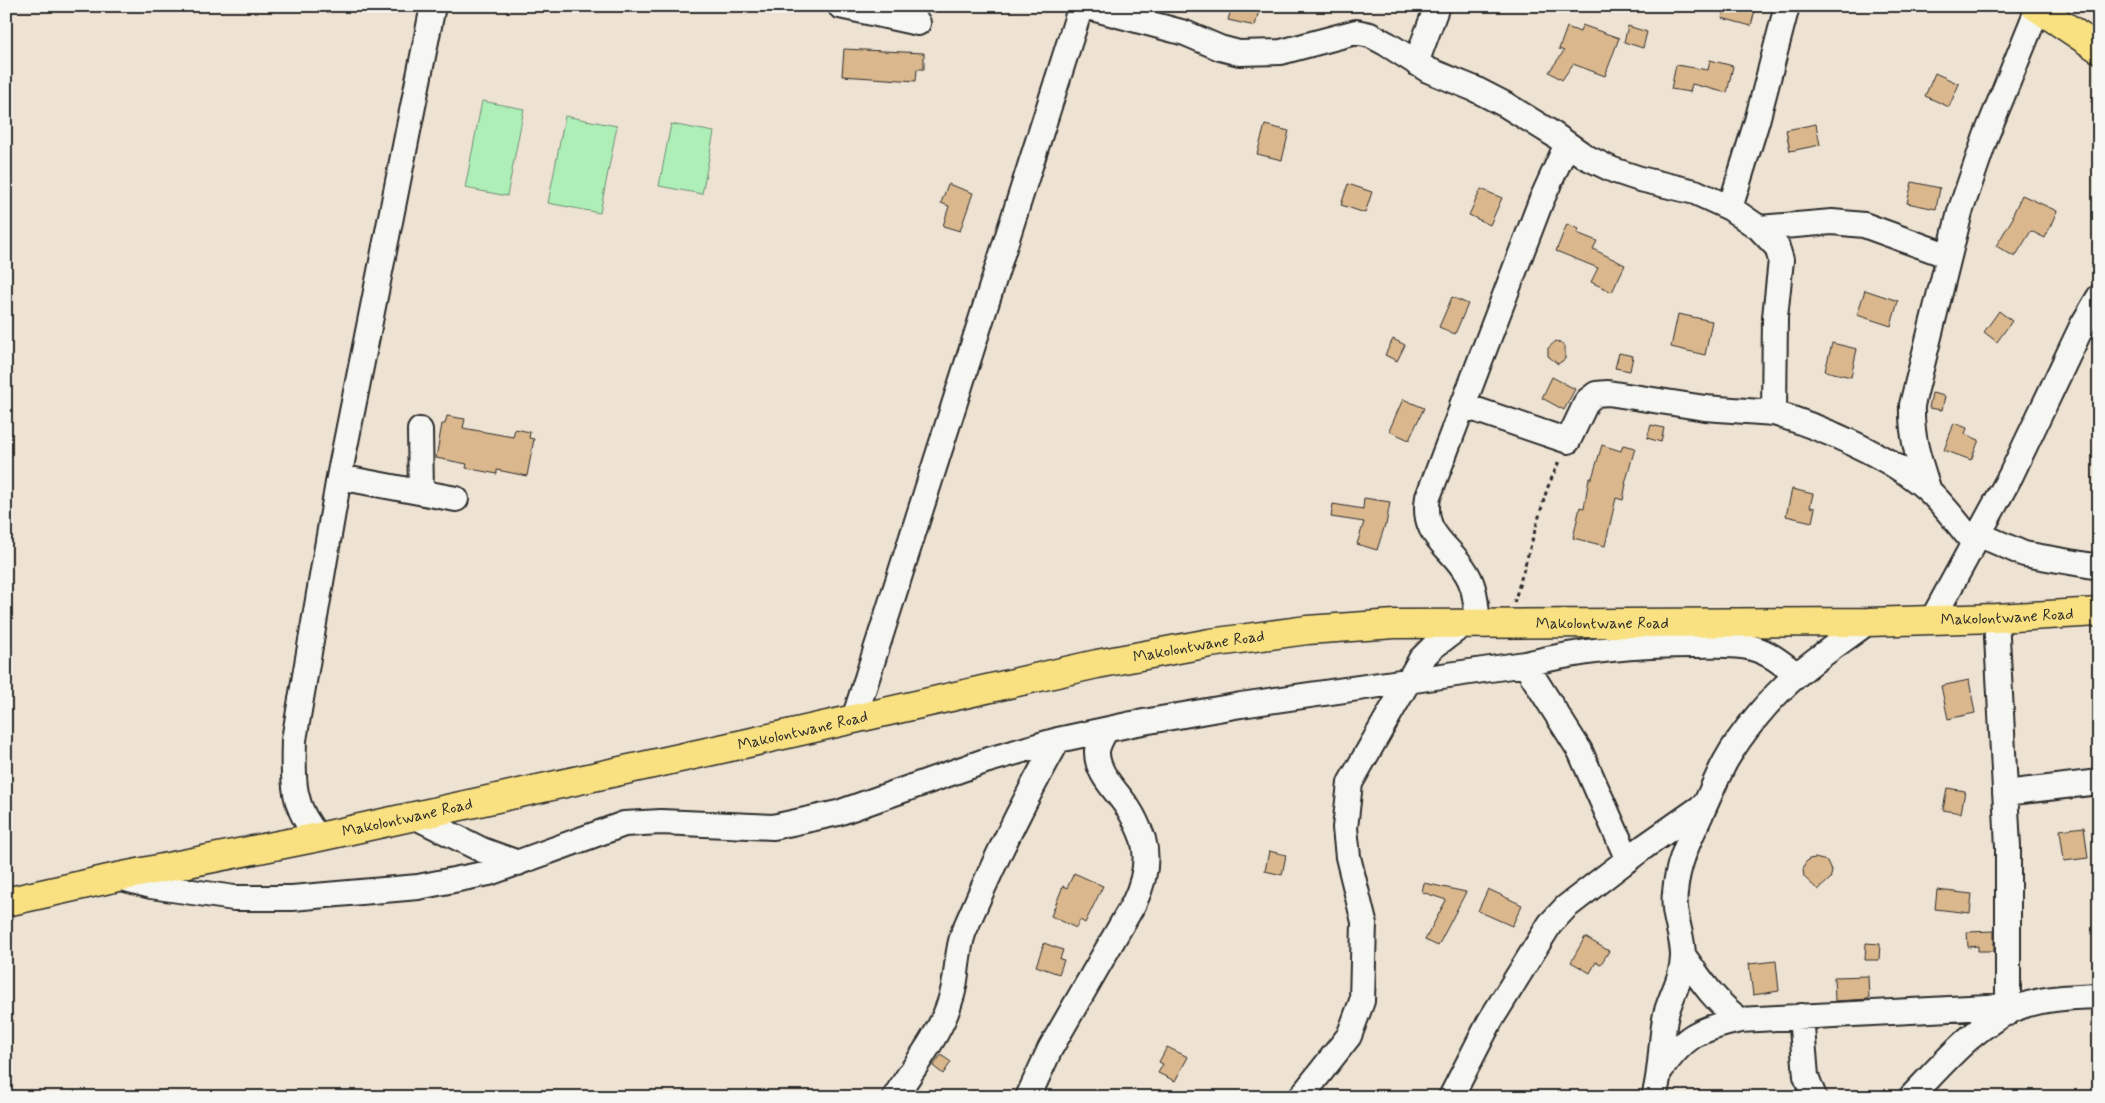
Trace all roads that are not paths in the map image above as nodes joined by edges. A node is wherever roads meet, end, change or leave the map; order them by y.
1 (433, 6) edge
2 (840, 6) edge
3 (1083, 6) edge
4 (1437, 6) edge
5 (1787, 6) edge
6 (2037, 7) edge
7 (918, 22) dead end
8 (2099, 49) edge
9 (1416, 63) junction
10 (1567, 144) junction
11 (1730, 208) junction
12 (1759, 228) junction
13 (1949, 256) junction
14 (2099, 297) edge
15 (1462, 405) junction
16 (1774, 413) junction
17 (420, 430) dead end
18 (339, 477) junction
19 (1929, 491) junction
20 (421, 492) junction
21 (456, 500) dead end
22 (1976, 538) junction
23 (2099, 567) edge
24 (2099, 612) edge
25 (1996, 618) junction
26 (1932, 620) junction
27 (1868, 622) junction
28 (1767, 623) junction
29 (1471, 624) junction
30 (1736, 646) junction
31 (1525, 664) junction
32 (1797, 675) junction
33 (1406, 682) junction
34 (854, 719) junction
35 (1106, 730) junction
36 (1058, 740) junction
37 (2099, 782) edge
38 (2005, 793) junction
39 (1705, 804) junction
40 (414, 816) junction
41 (318, 837) junction
42 (1628, 860) junction
43 (518, 863) junction
44 (118, 877) junction
45 (6, 902) edge
46 (1683, 956) junction
47 (2099, 996) edge
48 (2008, 1010) junction
49 (1801, 1016) junction
50 (1740, 1020) junction
51 (1659, 1072) junction
52 (895, 1097) edge
53 (1028, 1097) edge
54 (1301, 1097) edge
55 (1451, 1097) edge
56 (1654, 1097) edge
57 (1814, 1097) edge
58 (1911, 1097) edge

1 - 18 street
2 - 7 street
3 - 9 street
3 - 34 street
4 - 9 street
5 - 11 street
6 - 8 main road
6 - 13 street
9 - 10 street
10 - 11 street
10 - 15 street
11 - 12 street
12 - 13 street
12 - 16 street
13 - 19 street
14 - 22 street
15 - 16 street
15 - 29 street
16 - 19 street
17 - 20 street
18 - 20 street
18 - 41 street
19 - 22 street
20 - 21 street
22 - 23 street
22 - 26 street
24 - 25 main road, Makolontwane Road
25 - 26 main road, Makolontwane Road
25 - 38 street
26 - 27 main road, Makolontwane Road
27 - 28 main road, Makolontwane Road
27 - 32 street
28 - 29 main road, Makolontwane Road
28 - 30 street
29 - 33 street
29 - 34 main road, Makolontwane Road
30 - 31 street
30 - 32 street
31 - 33 street
31 - 42 street
32 - 39 street
33 - 35 street
33 - 54 street
34 - 40 main road, Makolontwane Road
35 - 36 street
35 - 53 street
36 - 43 street
36 - 52 street
37 - 38 street
38 - 48 street
39 - 42 street
39 - 46 street
40 - 41 main road, Makolontwane Road
40 - 43 street
41 - 44 main road, Makolontwane Road
42 - 55 street
43 - 44 street
44 - 45 main road, Makolontwane Road
46 - 50 street
46 - 51 street
47 - 48 street
48 - 49 street
48 - 58 street
49 - 50 street
49 - 57 street
50 - 51 street
51 - 56 street

